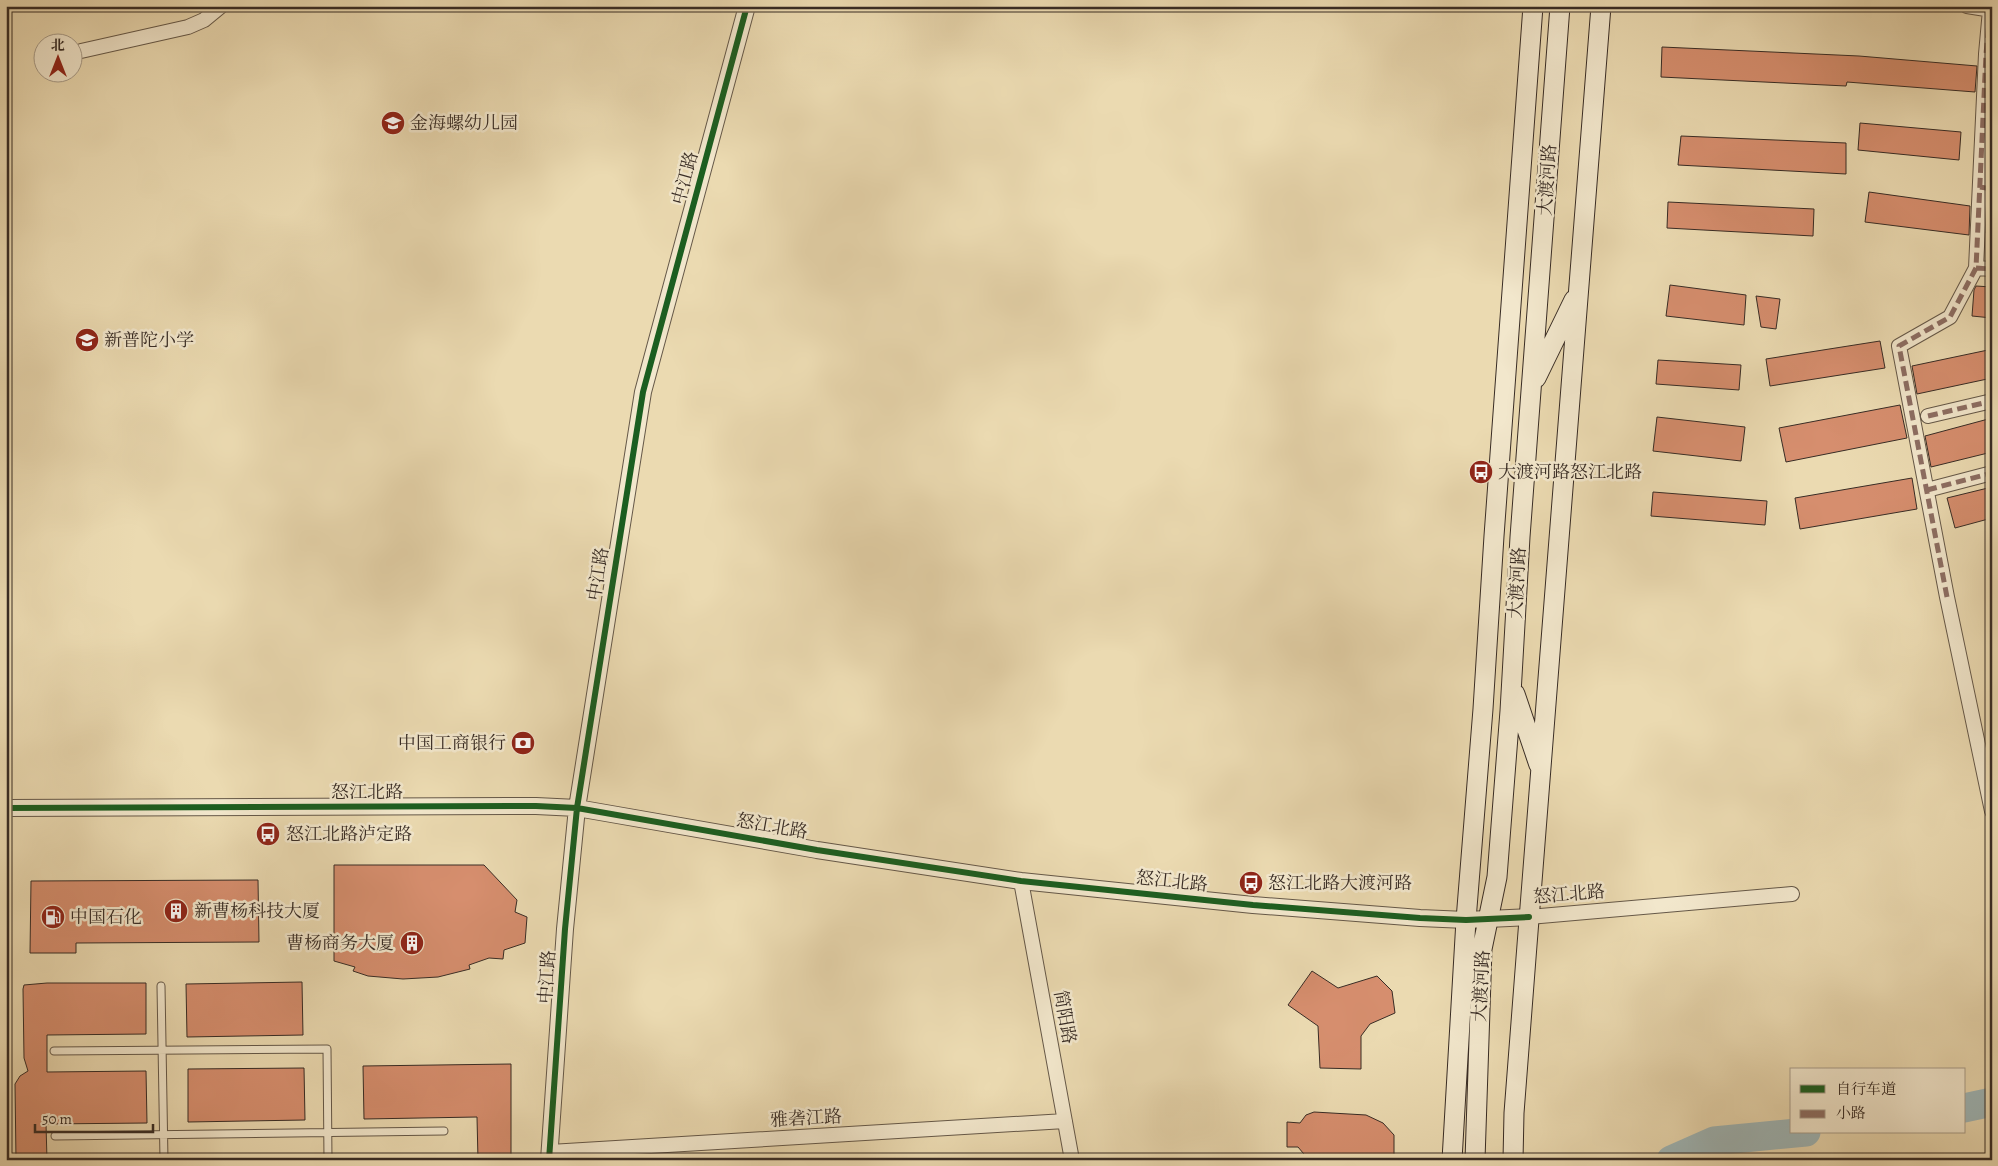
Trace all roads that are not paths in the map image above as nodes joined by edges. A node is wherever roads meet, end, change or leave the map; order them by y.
1 (221, 6) edge
2 (747, 6) edge
3 (1533, 6) edge
4 (1560, 6) edge
5 (1601, 6) edge
6 (1966, 6) edge
7 (1991, 10) edge
8 (82, 51) edge
9 (1987, 117) edge
10 (1986, 188) edge
11 (1976, 268) junction
12 (1992, 269) edge
13 (1579, 290) junction
14 (1531, 389) junction
15 (1992, 401) edge
16 (1928, 416) dead end
17 (1992, 473) edge
18 (1927, 490) junction
19 (1512, 685) junction
20 (1542, 773) junction
21 (6, 808) edge
22 (577, 808) junction
23 (1992, 811) edge
24 (1021, 881) junction
25 (1792, 894) dead end
26 (1529, 917) junction
27 (1487, 919) junction
28 (1466, 920) junction
29 (161, 986) dead end
30 (162, 1050) junction
31 (54, 1051) dead end
32 (1065, 1121) junction
33 (444, 1131) dead end
34 (328, 1133) junction
35 (164, 1134) junction
36 (55, 1136) dead end
37 (550, 1156) edge
38 (164, 1160) edge
39 (328, 1160) edge
40 (1072, 1160) edge
41 (1452, 1160) edge
42 (1475, 1160) edge
43 (1513, 1160) edge

1 - 8 street
2 - 22 street, 中江路
3 - 28 main road, 大渡河路
4 - 14 main road, 大渡河路
5 - 13 main road
6 - 7 street
7 - 9 street
9 - 10 street
10 - 11 street
11 - 12 street
11 - 18 street
13 - 14 main road
13 - 20 main road
14 - 19 main road, 大渡河路
15 - 16 street
17 - 18 street
18 - 23 street
19 - 20 main road
19 - 27 main road, 大渡河路
20 - 26 main road
21 - 22 street, 怒江北路
22 - 24 street, 怒江北路
22 - 37 street, 中江路
24 - 28 street, 怒江北路
24 - 32 street, 简阳路
25 - 26 street, 怒江北路
26 - 27 street, 怒江北路
26 - 43 main road
27 - 28 street, 怒江北路
27 - 42 main road, 大渡河路
28 - 41 main road, 大渡河路
29 - 30 lane
30 - 31 lane
30 - 34 lane
30 - 35 lane
32 - 37 street, 雅砻江路
32 - 40 street, 简阳路
33 - 34 lane
34 - 35 lane
34 - 39 lane
35 - 36 lane
35 - 38 lane

